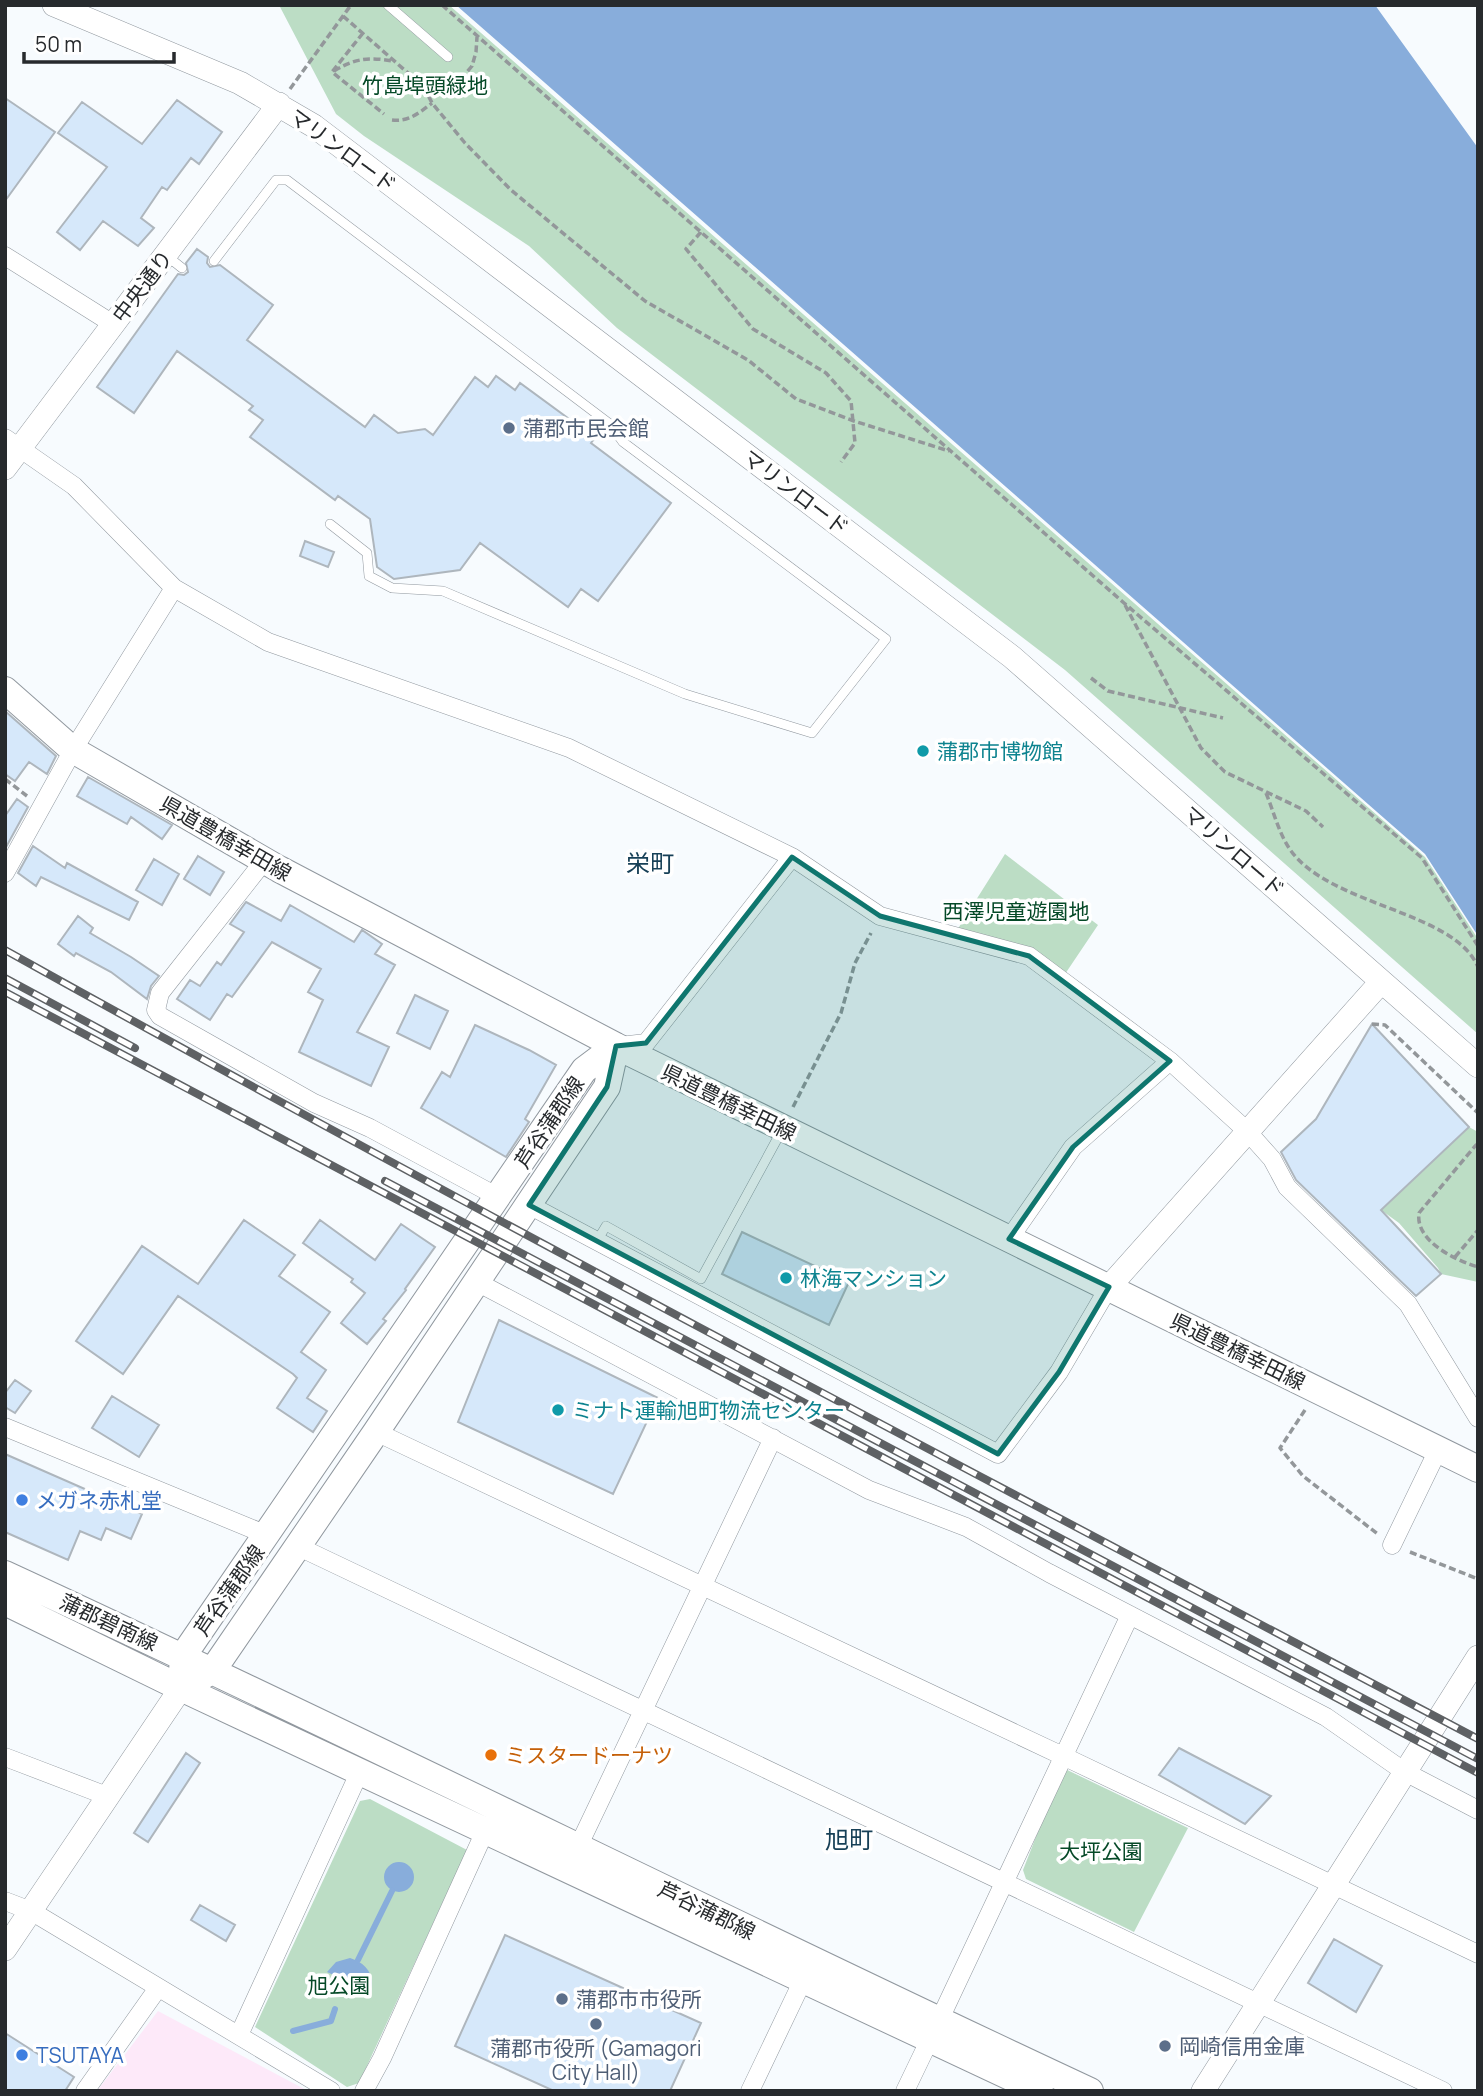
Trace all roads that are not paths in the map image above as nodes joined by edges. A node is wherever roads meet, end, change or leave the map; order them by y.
1 (54, 5) edge
2 (388, 5) edge
3 (447, 57) dead end
4 (279, 104) junction
5 (5, 256) edge
6 (214, 261) dead end
7 (113, 324) junction
8 (13, 443) edge
9 (5, 468) edge
10 (330, 524) dead end
11 (174, 588) junction
12 (5, 690) edge
13 (73, 750) junction
14 (792, 857) junction
15 (264, 861) junction
16 (5, 873) edge
17 (1381, 982) junction
18 (616, 1046) junction
19 (1170, 1061) junction
20 (1478, 1066) edge
21 (783, 1128) junction
22 (1247, 1131) junction
23 (498, 1197) junction
24 (529, 1205) junction
25 (1009, 1239) junction
26 (597, 1242) junction
27 (475, 1281) junction
28 (1109, 1287) junction
29 (1478, 1418) edge
30 (5, 1427) edge
31 (376, 1432) junction
32 (773, 1438) junction
33 (1438, 1450) junction
34 (1478, 1469) edge
35 (267, 1535) junction
36 (1392, 1545) road end
37 (297, 1546) junction
38 (5, 1573) edge
39 (701, 1586) junction
40 (5, 1602) edge
41 (1130, 1615) junction
42 (183, 1656) junction
43 (1478, 1657) edge
44 (213, 1670) junction
45 (181, 1688) junction
46 (642, 1712) junction
47 (5, 1756) edge
48 (1065, 1757) junction
49 (360, 1771) junction
50 (1405, 1772) junction
51 (107, 1796) junction
52 (1478, 1810) edge
53 (486, 1829) junction
54 (578, 1847) junction
55 (1004, 1881) junction
56 (1334, 1886) junction
57 (5, 1901) edge
58 (31, 1911) junction
59 (5, 1949) edge
60 (1478, 1954) edge
61 (803, 1980) junction
62 (158, 1988) junction
63 (1259, 2003) junction
64 (935, 2030) junction
65 (239, 2035) junction
66 (85, 2091) edge
67 (331, 2091) edge
68 (364, 2091) edge
69 (750, 2091) edge
70 (905, 2091) edge
71 (1041, 2091) edge
72 (1090, 2091) edge
73 (1203, 2091) edge
74 (1443, 2091) edge

1 - 4 street, マリンロード
2 - 3 lane
4 - 7 street, 中央通り
4 - 17 street, マリンロード
5 - 7 street
6 - 10 lane
7 - 8 street, 中央通り
8 - 9 street, 中央通り
8 - 11 street
11 - 13 street
11 - 14 street
12 - 13 main road, 県道豊橋幸田線
13 - 15 main road, 県道豊橋幸田線
13 - 16 street
14 - 18 street
14 - 19 street
15 - 18 main road, 県道豊橋幸田線
15 - 23 street
17 - 20 street, マリンロード
17 - 22 street
18 - 21 main road, 県道豊橋幸田線
18 - 23 main road, 芦谷蒲郡線
18 - 24 main road, 芦谷蒲郡線
19 - 22 street
19 - 25 street
21 - 25 main road, 県道豊橋幸田線
21 - 26 lane
22 - 28 street
22 - 29 street
23 - 35 main road, 芦谷蒲郡線
24 - 26 street
24 - 27 main road, 芦谷蒲郡線
25 - 28 main road, 県道豊橋幸田線
26 - 28 street
27 - 31 main road, 芦谷蒲郡線
27 - 32 street
28 - 33 main road, 県道豊橋幸田線
30 - 35 street
31 - 37 main road, 芦谷蒲郡線
31 - 39 street
32 - 39 street
32 - 41 street
33 - 34 main road, 県道豊橋幸田線
33 - 36 street
35 - 42 main road, 芦谷蒲郡線
37 - 44 main road, 芦谷蒲郡線
37 - 46 street
38 - 42 main road, 蒲郡碧南線
39 - 46 street
39 - 48 street
40 - 45 main road, 蒲郡碧南線
41 - 48 street
41 - 50 street
42 - 44 main road, 蒲郡碧南線
42 - 45 main road, 芦谷蒲郡線
43 - 50 street
44 - 45 main road, 芦谷蒲郡線
44 - 54 main road, 芦谷蒲郡線
45 - 49 main road, 芦谷蒲郡線
45 - 51 street
46 - 54 street
46 - 55 street
47 - 51 street
48 - 55 street
48 - 56 street
49 - 53 main road, 芦谷蒲郡線
49 - 65 street
50 - 52 street
50 - 56 street
51 - 58 street
53 - 61 main road, 芦谷蒲郡線
53 - 68 street
54 - 64 main road, 芦谷蒲郡線
55 - 63 street
55 - 64 street
56 - 60 street
56 - 63 street
57 - 58 street
58 - 59 street
58 - 62 street
61 - 64 main road, 芦谷蒲郡線
61 - 69 street
62 - 65 street
62 - 66 street
63 - 73 street
63 - 74 street
64 - 70 street
64 - 71 main road, 芦谷蒲郡線
64 - 72 main road, 芦谷蒲郡線
65 - 67 street

